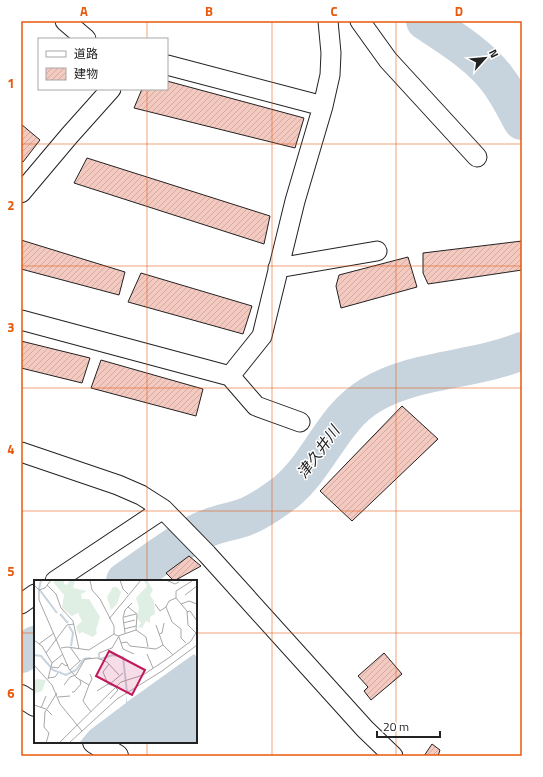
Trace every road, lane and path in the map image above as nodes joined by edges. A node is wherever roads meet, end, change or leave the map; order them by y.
1 (66, 21) edge
2 (328, 21) edge
3 (360, 21) edge
4 (85, 38) edge
5 (168, 65) edge
6 (110, 90) edge
7 (323, 106) junction
8 (477, 157) dead end
9 (21, 193) edge
10 (377, 251) dead end
11 (278, 268) junction
12 (21, 320) edge
13 (230, 376) junction
14 (300, 422) dead end
15 (21, 452) edge
16 (169, 515) junction
17 (57, 580) edge
18 (34, 595) edge
19 (21, 604) edge
20 (21, 696) edge
21 (34, 704) edge
22 (96, 743) edge
23 (117, 756) edge
24 (393, 756) edge

1 - 4 street
2 - 7 street
3 - 8 street
5 - 7 street
6 - 9 street
7 - 11 street
10 - 11 street
11 - 13 street
12 - 13 street
13 - 14 street
15 - 16 street
16 - 17 street
16 - 24 street
18 - 19 street
20 - 21 highway
22 - 23 highway

